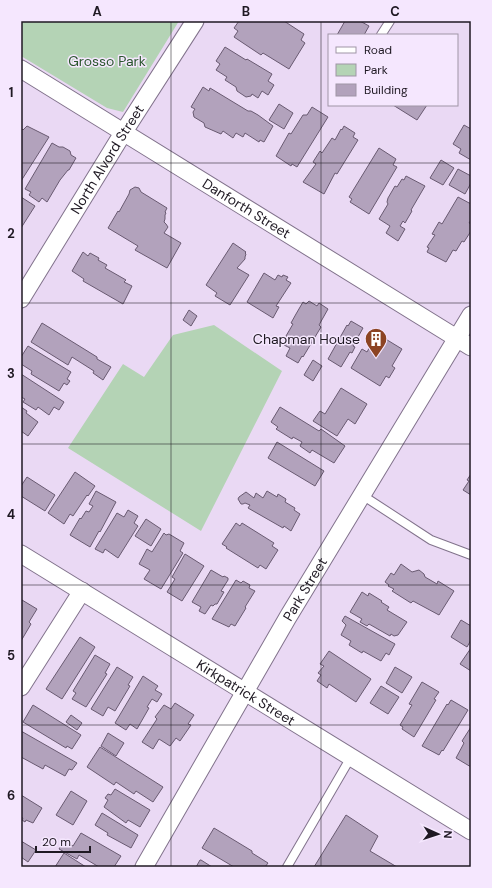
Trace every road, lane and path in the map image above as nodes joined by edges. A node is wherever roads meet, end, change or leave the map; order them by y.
1 (195, 21) edge
2 (390, 21) edge
3 (382, 34) edge
4 (21, 69) edge
5 (123, 133) junction
6 (21, 299) edge
7 (471, 315) edge
8 (456, 338) junction
9 (471, 348) edge
10 (362, 495) junction
11 (21, 554) edge
12 (471, 555) edge
13 (82, 591) junction
14 (21, 687) edge
15 (245, 691) junction
16 (351, 757) junction
17 (471, 831) edge
18 (144, 867) edge
19 (287, 867) edge

1 - 5 street, North Alvord Street
2 - 3 lane
4 - 5 street, Danforth Street
5 - 6 street, North Alvord Street
5 - 8 street, Danforth Street
7 - 8 street, Park Street
8 - 9 street, Danforth Street
8 - 10 street, Park Street
10 - 12 lane
10 - 15 street, Park Street
11 - 13 street, Kirkpatrick Street
13 - 14 street
13 - 15 street, Kirkpatrick Street
15 - 16 street, Kirkpatrick Street
15 - 18 street, Park Street
16 - 17 street, Kirkpatrick Street
16 - 19 lane

